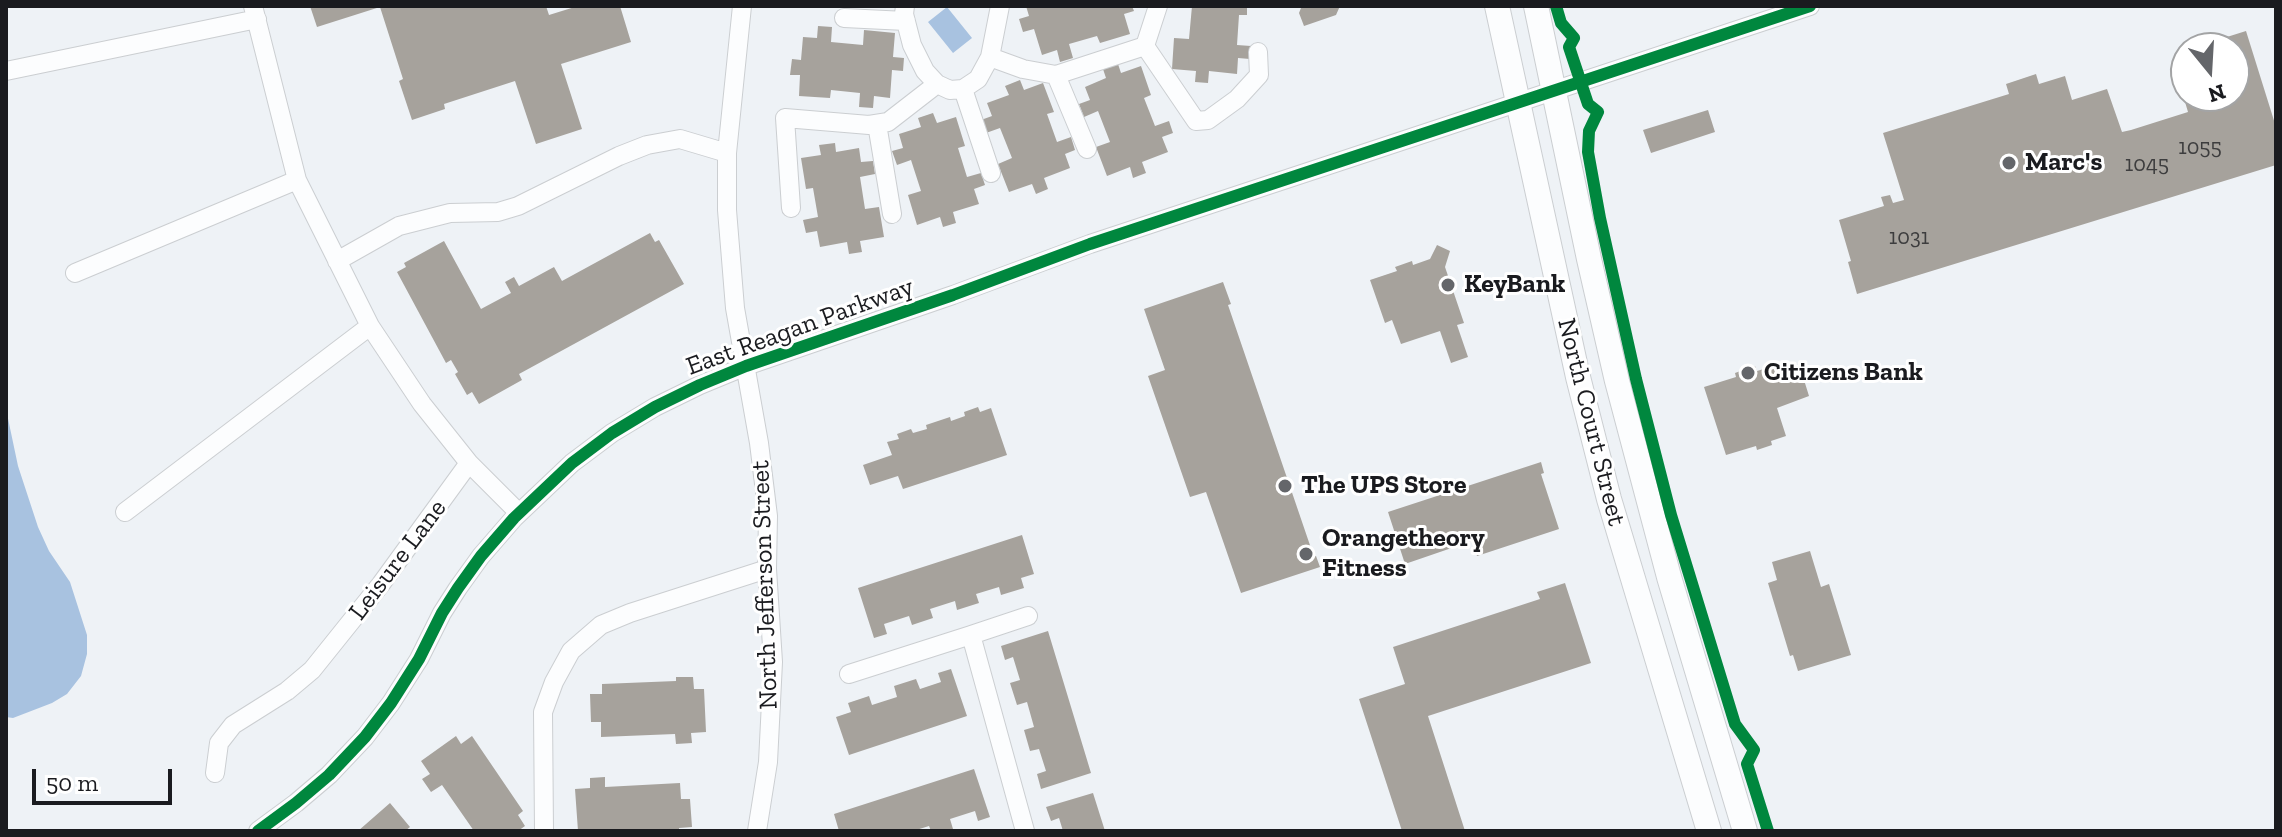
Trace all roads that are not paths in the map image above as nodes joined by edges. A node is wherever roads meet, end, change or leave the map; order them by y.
1 (742, 6) edge
2 (1000, 6) edge
3 (1158, 6) edge
4 (1497, 6) edge
5 (1536, 6) edge
6 (1810, 6) edge
7 (255, 12) edge
8 (905, 13) edge
9 (844, 18) dead end
10 (1145, 46) junction
11 (1258, 52) dead end
12 (990, 57) junction
13 (6, 71) edge
14 (1056, 75) junction
15 (937, 84) junction
16 (963, 89) junction
17 (1554, 90) junction
18 (1518, 101) junction
19 (877, 124) junction
20 (1087, 149) dead end
21 (727, 153) junction
22 (991, 173) dead end
23 (297, 180) junction
24 (791, 208) dead end
25 (892, 214) dead end
26 (337, 261) junction
27 (75, 273) dead end
28 (370, 326) junction
29 (746, 366) junction
30 (469, 463) junction
31 (125, 512) dead end
32 (519, 513) junction
33 (767, 569) junction
34 (1028, 616) dead end
35 (971, 635) junction
36 (849, 674) dead end
37 (215, 773) dead end
38 (258, 831) edge
39 (544, 831) edge
40 (757, 831) edge
41 (1025, 831) edge
42 (1709, 831) edge
43 (1745, 831) edge

1 - 21 street, North Jefferson Street
2 - 12 street
3 - 10 street
4 - 18 main road, North Court Street
5 - 17 main road, North Court Street
6 - 17 street, East Reagan Parkway
7 - 13 street
7 - 23 street
8 - 9 street
8 - 15 street
10 - 11 street
10 - 14 street
12 - 14 street
12 - 16 street
14 - 20 street
15 - 16 street
15 - 19 street
16 - 22 street
17 - 18 street, East Reagan Parkway
17 - 43 main road, North Court Street
18 - 29 street, East Reagan Parkway
18 - 42 main road, North Court Street
19 - 24 street
19 - 25 street
21 - 26 street
21 - 29 street, North Jefferson Street
23 - 26 street
23 - 27 street
26 - 28 street
28 - 30 street
28 - 31 street
29 - 32 street, East Reagan Parkway
29 - 33 street, North Jefferson Street
30 - 32 street
30 - 37 street, Leisure Lane
32 - 38 street, East Reagan Parkway
33 - 39 street
33 - 40 street, North Jefferson Street
34 - 35 street
35 - 36 street
35 - 41 street

